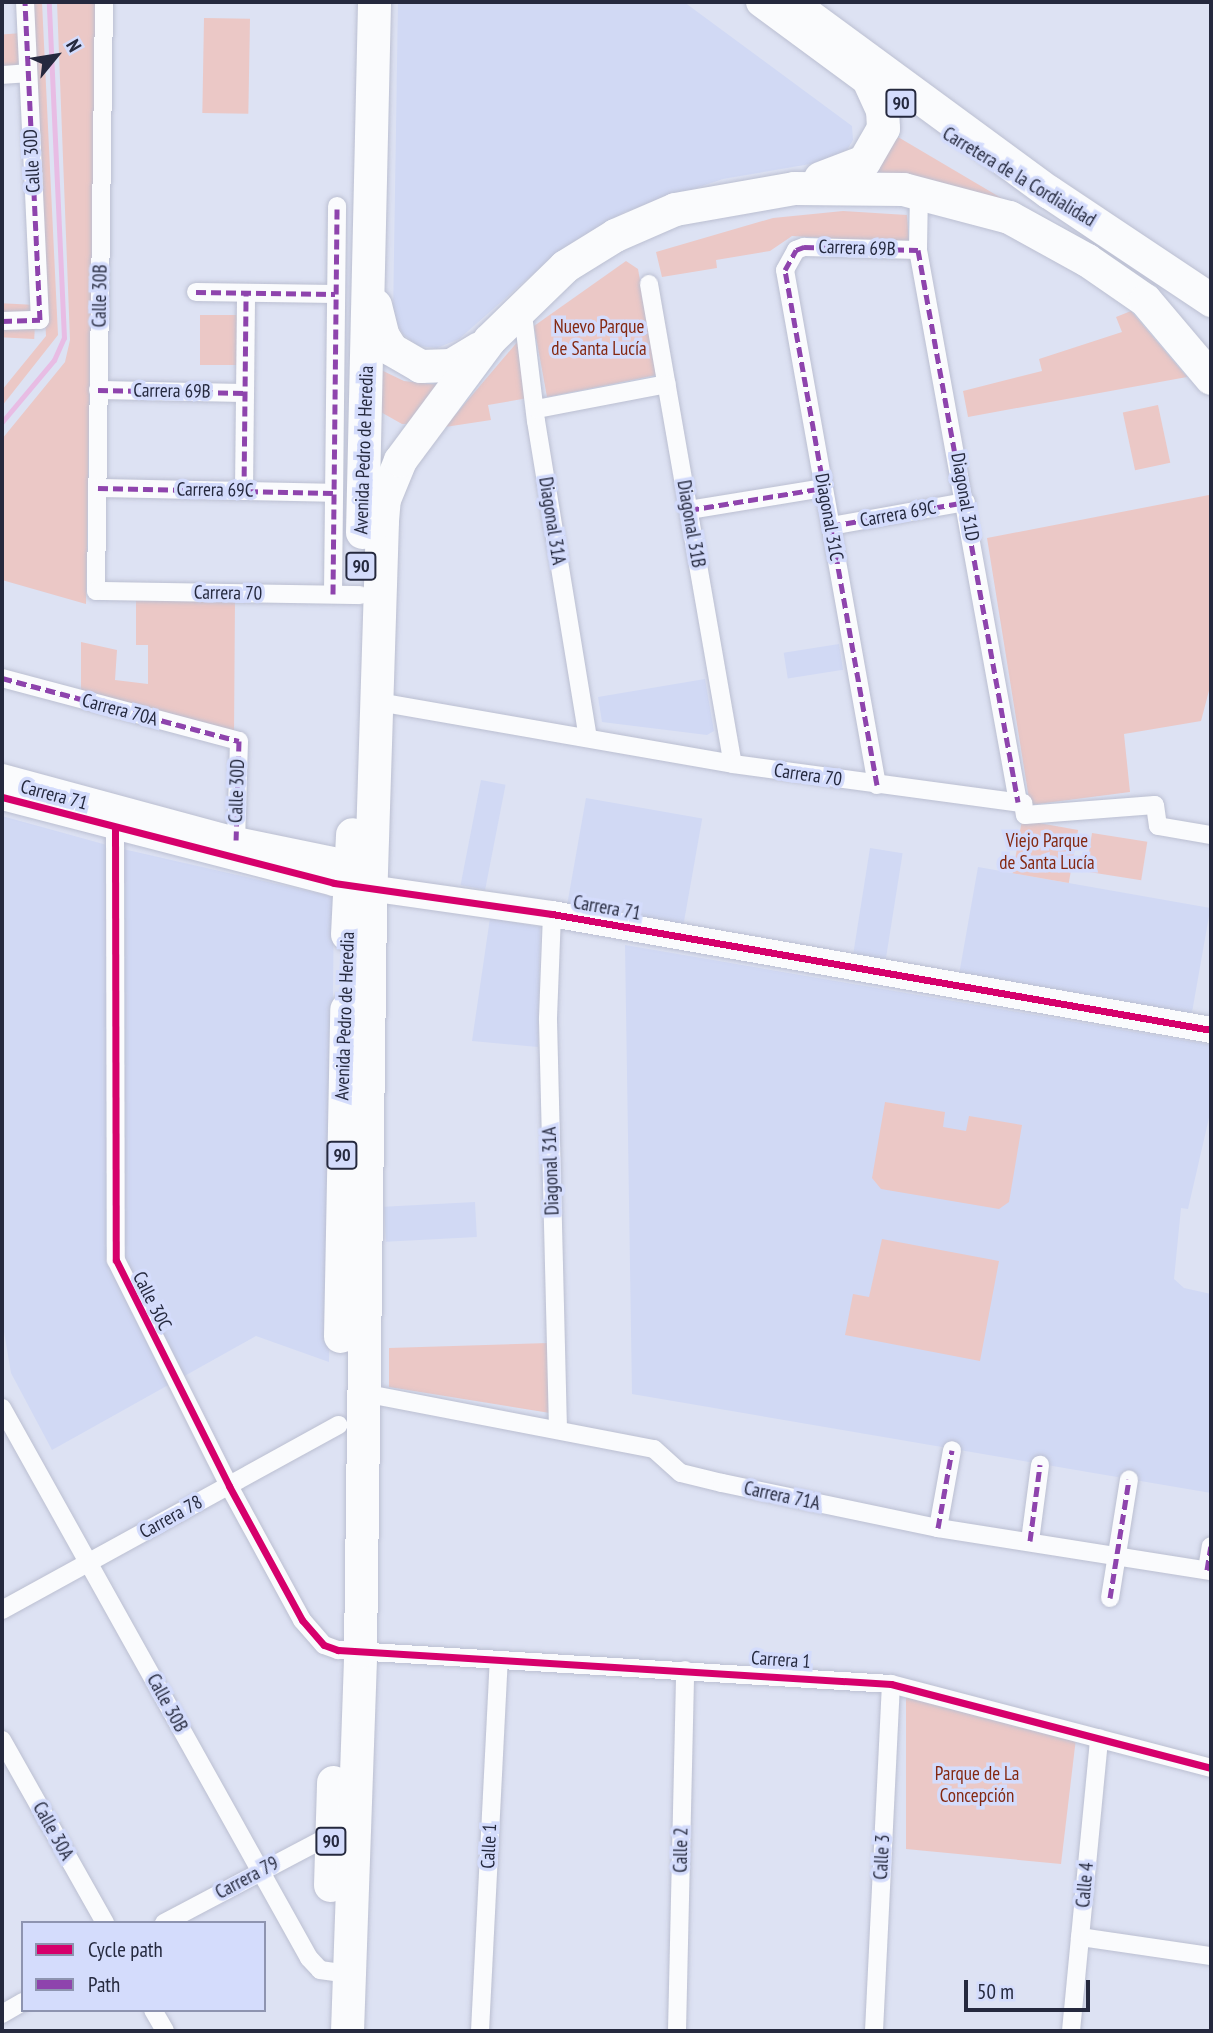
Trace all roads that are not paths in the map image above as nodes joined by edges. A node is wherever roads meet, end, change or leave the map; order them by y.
1 (25, 2) edge
2 (104, 2) edge
3 (374, 2) edge
4 (761, 2) edge
5 (789, 2) edge
6 (855, 50) junction
7 (28, 73) junction
8 (2, 75) edge
9 (870, 83) junction
10 (919, 191) junction
11 (763, 192) junction
12 (1049, 192) junction
13 (337, 205) dead end
14 (796, 250) joint
15 (918, 250) junction
16 (369, 267) junction
17 (649, 284) dead end
18 (196, 292) dead end
19 (246, 293) junction
20 (335, 294) junction
21 (1211, 300) edge
22 (522, 304) junction
23 (2, 321) edge
24 (489, 340) junction
25 (1210, 380) edge
26 (667, 384) junction
27 (98, 390) junction
28 (245, 393) junction
29 (537, 409) junction
30 (97, 488) junction
31 (824, 488) junction
32 (244, 491) junction
33 (332, 493) junction
34 (966, 502) junction
35 (689, 509) junction
36 (831, 526) junction
37 (96, 591) joint
38 (347, 594) junction
39 (2, 678) edge
40 (378, 702) junction
41 (588, 738) junction
42 (239, 741) joint
43 (733, 764) junction
44 (2, 777) edge
45 (877, 785) junction
46 (2, 797) edge
47 (1018, 802) junction
48 (115, 827) junction
49 (1211, 835) edge
50 (236, 840) junction
51 (361, 876) junction
52 (552, 914) junction
53 (1211, 1030) edge
54 (363, 1393) junction
55 (2, 1408) edge
56 (339, 1425) junction
57 (558, 1428) junction
58 (952, 1450) dead end
59 (1041, 1465) dead end
60 (1129, 1479) dead end
61 (229, 1486) junction
62 (938, 1528) junction
63 (1030, 1541) junction
64 (1211, 1546) edge
65 (1117, 1556) junction
66 (89, 1562) junction
67 (1209, 1570) edge
68 (1110, 1598) dead end
69 (2, 1609) edge
70 (349, 1651) junction
71 (499, 1660) junction
72 (685, 1670) junction
73 (891, 1684) junction
74 (1099, 1738) junction
75 (2, 1740) edge
76 (1211, 1768) edge
77 (331, 1835) junction
78 (259, 1871) junction
79 (104, 1921) edge
80 (168, 1921) edge
81 (1080, 1937) junction
82 (1211, 1956) edge
83 (339, 1973) junction
84 (21, 2003) edge
85 (154, 2012) edge
86 (2, 2014) edge
87 (165, 2031) edge
88 (325, 2031) edge
89 (347, 2031) edge
90 (480, 2031) edge
91 (677, 2031) edge
92 (874, 2031) edge
93 (1071, 2031) edge

1 - 7 street, Calle 30D
2 - 27 street, Calle 30B
3 - 16 highway, Avenida Pedro de Heredia / 90
4 - 9 main road, Carretera de la Cordialidad / 90
5 - 6 highway, 90
6 - 9 highway
6 - 12 highway, 90
7 - 8 street
7 - 23 street, Calle 30D
9 - 11 highway
9 - 12 main road, Carretera de la Cordialidad / 90
10 - 11 highway, Carretera de la Cordialidad / 90
10 - 15 street, Diagonal 31D
10 - 25 highway, Carretera de la Cordialidad / 90
11 - 22 highway, Carretera de la Cordialidad / 90
12 - 21 highway, Carretera de la Cordialidad / 90
13 - 20 street
14 - 15 street, Carrera 69B
14 - 31 street, Diagonal 31C
15 - 34 street, Diagonal 31D
16 - 24 highway
16 - 38 highway, Avenida Pedro de Heredia / 90
17 - 26 street, Diagonal 31B
18 - 19 street
19 - 20 street
19 - 28 street
20 - 33 street
22 - 24 highway, Carretera de la Cordialidad / 90
22 - 29 street, Diagonal 31A
24 - 40 highway, Avenida Pedro de Heredia / 90
26 - 29 street
26 - 35 street, Diagonal 31B
27 - 28 street, Carrera 69B
27 - 30 street, Calle 30B
28 - 32 street
29 - 41 street, Diagonal 31A
30 - 32 street, Carrera 69C
30 - 37 street, Calle 30B
31 - 35 street
31 - 36 street, Diagonal 31C
32 - 33 street, Carrera 69C
33 - 38 street
34 - 36 street, Carrera 69C
34 - 47 street, Diagonal 31D
35 - 43 street, Diagonal 31B
36 - 45 street, Diagonal 31C
37 - 38 street, Carrera 70
38 - 51 highway, Avenida Pedro de Heredia / 90
39 - 42 street, Carrera 70A
40 - 41 street, Carrera 70
40 - 51 highway, Avenida Pedro de Heredia / 90
41 - 43 street, Carrera 70
42 - 50 street, Calle 30D
43 - 45 street, Carrera 70
44 - 50 street, Carrera 71
45 - 47 street, Carrera 70
46 - 48 street, Carrera 71
47 - 49 street, Carrera 70
48 - 51 street, Carrera 71
48 - 61 street, Calle 30C
50 - 51 street, Carrera 71
51 - 52 street, Carrera 71
51 - 54 highway, Avenida Pedro de Heredia / 90
51 - 56 highway, Avenida Pedro de Heredia / 90
52 - 53 street, Carrera 71
52 - 57 street, Diagonal 31A
54 - 57 street, Carrera 71A
54 - 70 highway, Avenida Pedro de Heredia / 90
55 - 66 street, Calle 30B
56 - 61 street, Carrera 78
56 - 70 highway, Avenida Pedro de Heredia / 90
57 - 62 street, Carrera 71A
58 - 62 street
59 - 63 street
60 - 65 street
61 - 66 street, Carrera 78
61 - 70 street, Calle 30C
62 - 63 street, Carrera 71A
63 - 65 street, Carrera 71A
64 - 67 street
65 - 67 street, Carrera 71A
65 - 68 street
66 - 69 street, Carrera 78
66 - 78 street, Calle 30B
70 - 71 street, Carrera 1
70 - 77 highway, Avenida Pedro de Heredia / 90
70 - 83 highway, Avenida Pedro de Heredia / 90
71 - 72 street, Carrera 1
71 - 90 street, Calle 1
72 - 73 street, Carrera 1
72 - 91 street, Calle 2
73 - 74 street, Carrera 1
73 - 92 street, Calle 3
74 - 76 street, Carrera 1
74 - 81 street, Calle 4
75 - 79 street, Calle 30A
77 - 78 street, Carrera 79
77 - 83 highway, Avenida Pedro de Heredia / 90
78 - 80 street, Carrera 79
78 - 83 street, Calle 30B
81 - 82 street
81 - 93 street, Calle 4
83 - 88 highway, Avenida Pedro de Heredia / 90
83 - 89 highway, Avenida Pedro de Heredia / 90
84 - 86 street
85 - 87 street

